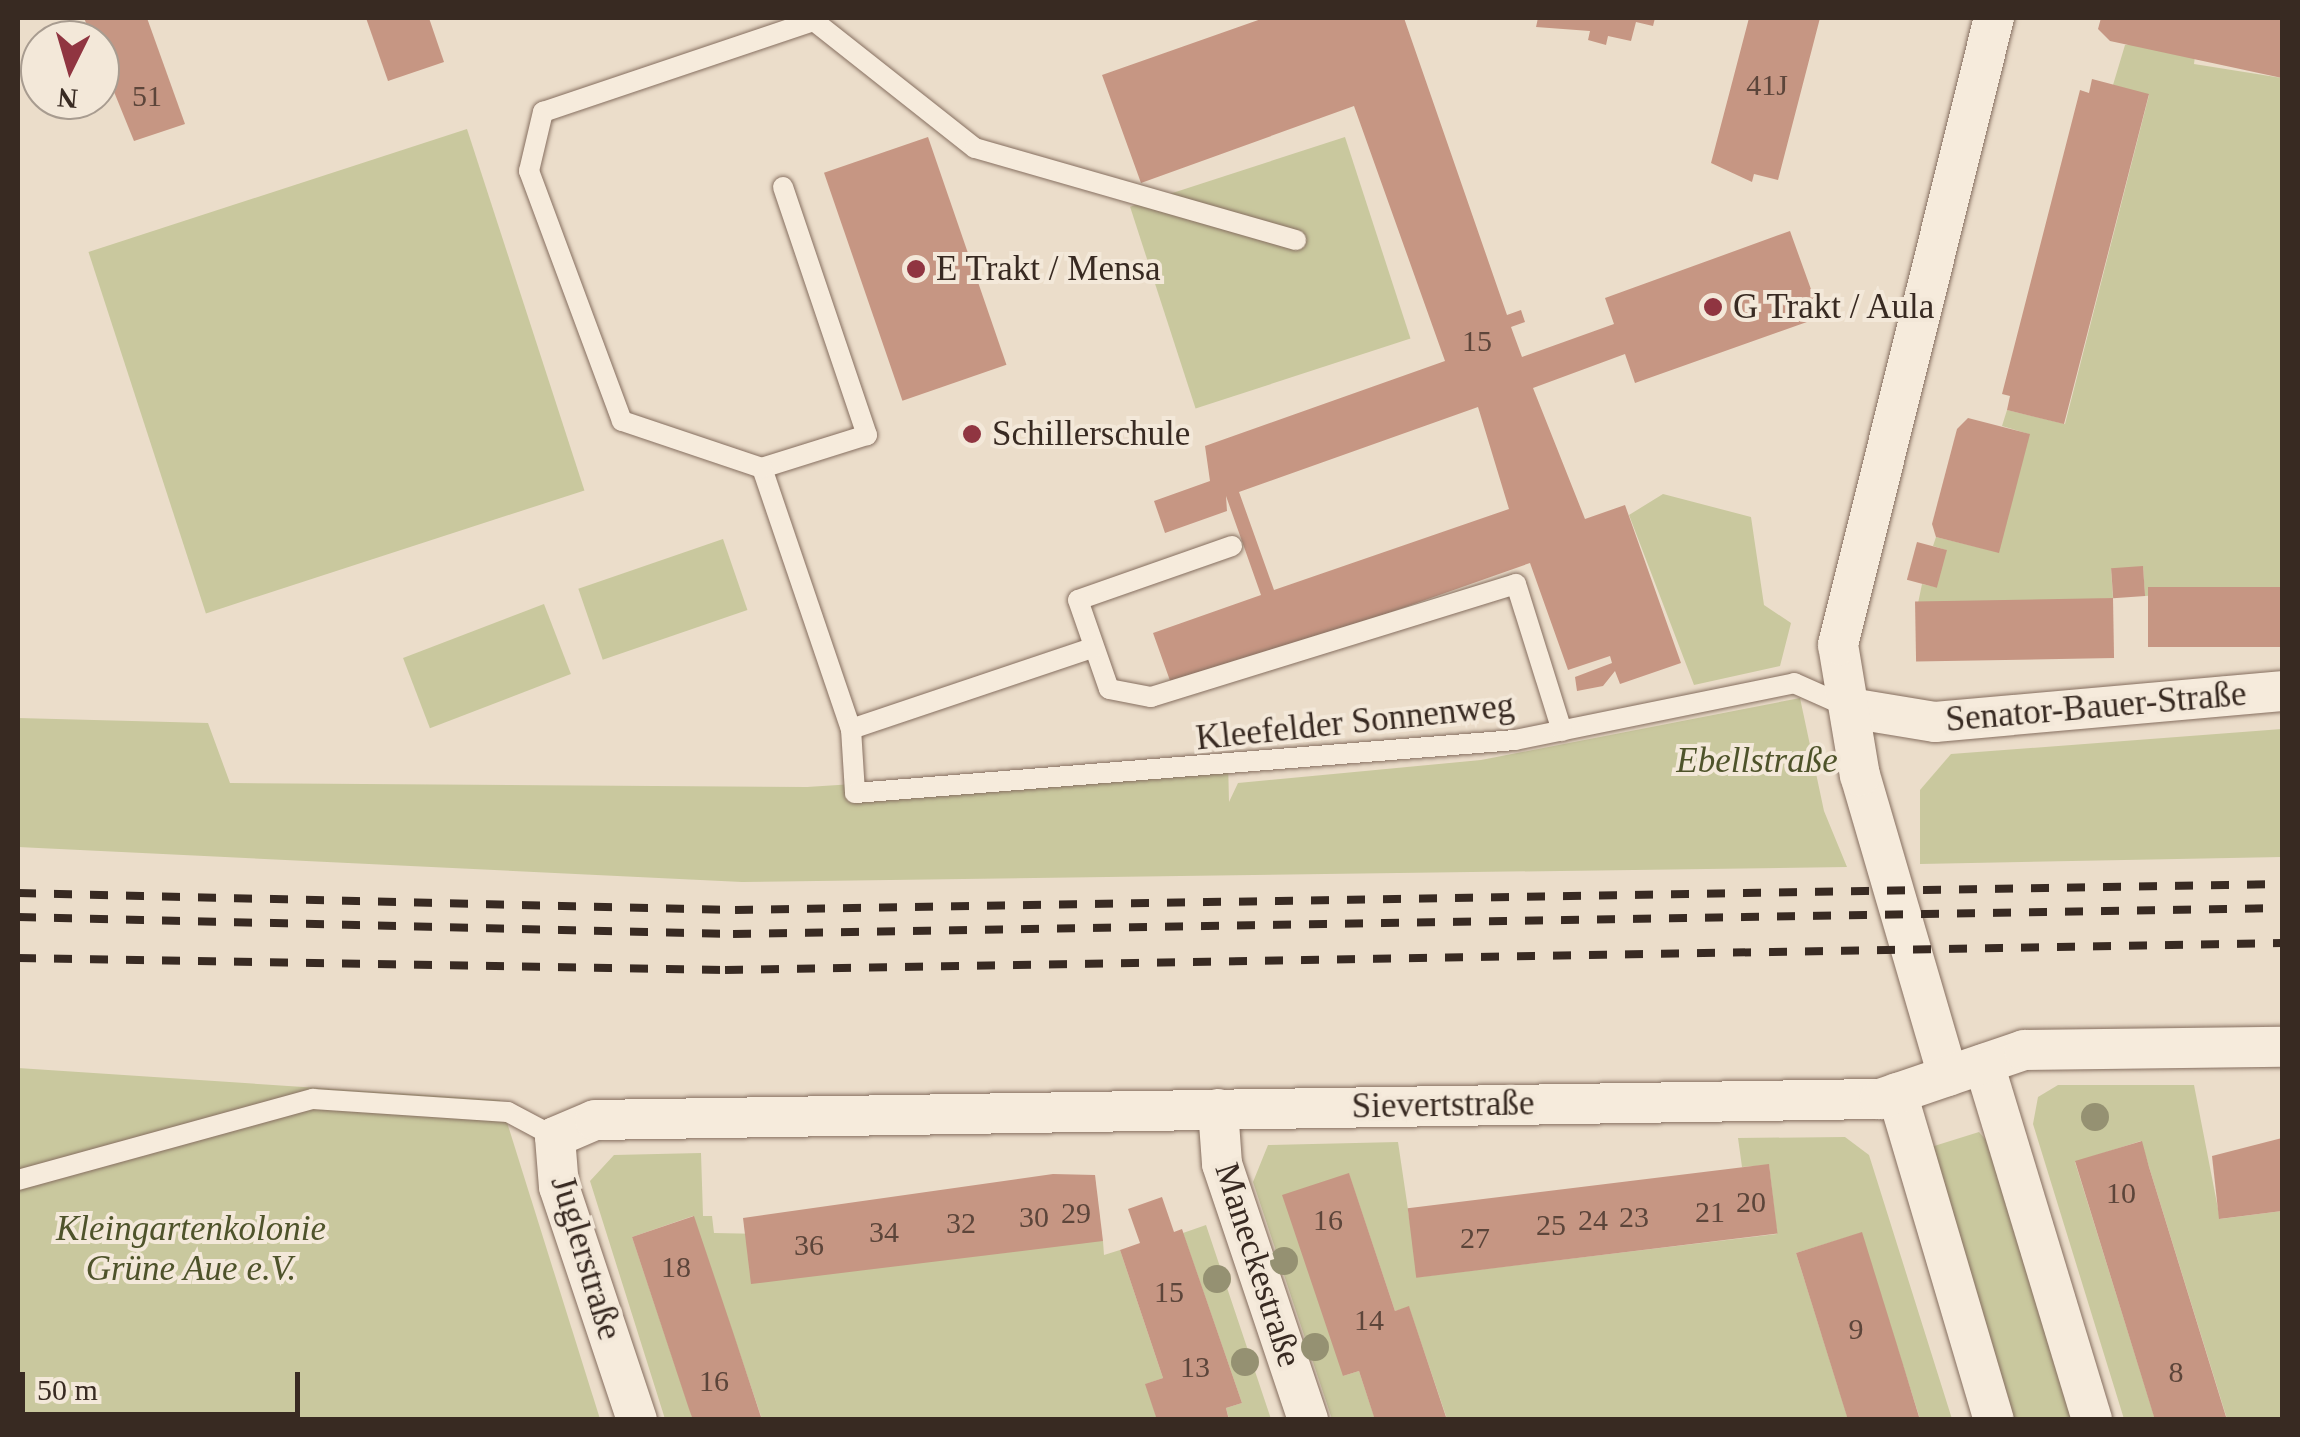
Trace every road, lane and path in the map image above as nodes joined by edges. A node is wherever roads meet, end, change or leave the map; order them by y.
1 (1994, 18) edge
2 (783, 187) dead end
3 (1296, 240) dead end
4 (762, 468) junction
5 (1232, 546) dead end
6 (1094, 646) junction
7 (2282, 692) edge
8 (1850, 708) junction
9 (851, 729) junction
10 (1562, 731) junction
11 (2282, 1046) edge
12 (1966, 1070) junction
13 (1896, 1093) junction
14 (1218, 1109) junction
15 (595, 1120) joint
16 (555, 1138) junction
17 (18, 1180) edge
18 (637, 1420) edge
19 (1308, 1420) edge
20 (1994, 1420) edge
21 (2092, 1420) edge

1 - 8 street
2 - 4 lane
3 - 4 lane
4 - 9 lane
5 - 6 lane
6 - 9 lane
6 - 10 lane
7 - 8 street, Senator-Bauer-Straße
8 - 10 lane, Kleefelder Sonnenweg
8 - 12 street
9 - 10 lane, Kleefelder Sonnenweg
11 - 12 street, Sievertstraße
12 - 13 street, Sievertstraße
12 - 21 street
13 - 14 street, Sievertstraße
13 - 20 street
14 - 15 street, Sievertstraße
14 - 19 street, Maneckestraße
15 - 16 street, Juglerstraße
16 - 17 lane
16 - 18 street, Juglerstraße

